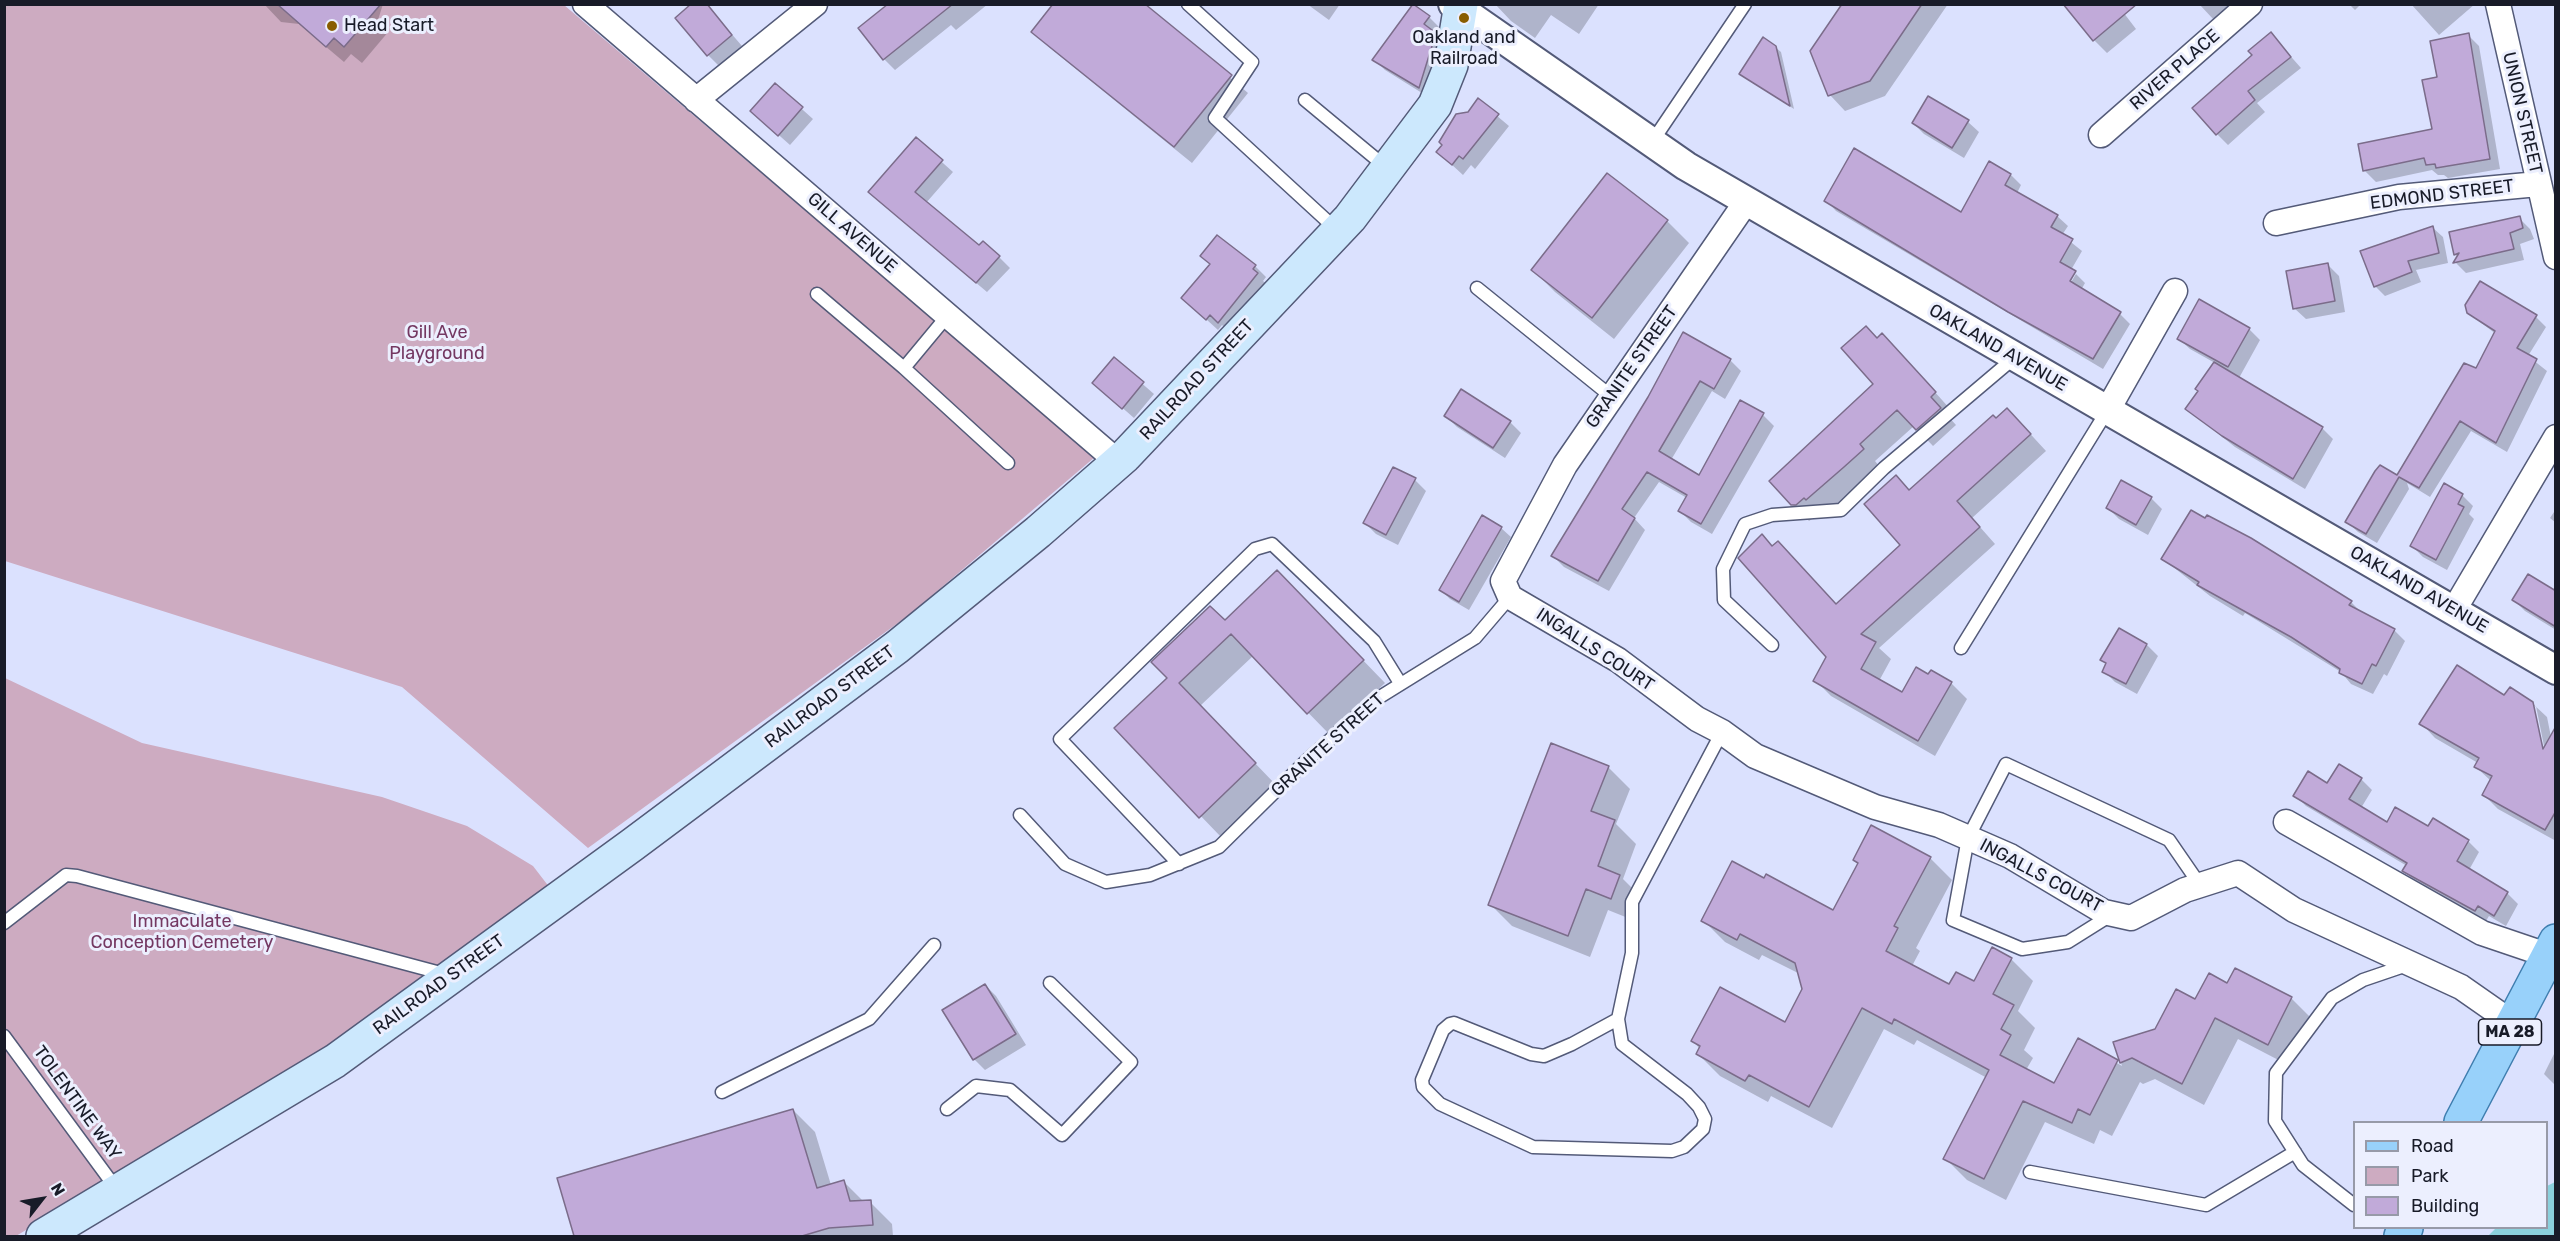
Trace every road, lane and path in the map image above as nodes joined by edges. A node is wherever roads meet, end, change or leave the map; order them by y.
1 (585, 4) edge
2 (815, 4) edge
3 (1188, 4) edge
4 (1745, 4) edge
5 (2250, 4) edge
6 (2498, 4) edge
7 (1458, 6) edge
8 (696, 100) junction
9 (1305, 100) dead end
10 (2101, 135) dead end
11 (1651, 143) junction
12 (1388, 169) junction
13 (2538, 184) junction
14 (1746, 202) junction
15 (2276, 223) dead end
16 (1337, 231) junction
17 (2556, 256) edge
18 (1478, 288) dead end
19 (2175, 291) dead end
20 (817, 294) dead end
21 (948, 315) junction
22 (2014, 358) junction
23 (904, 368) junction
24 (1612, 397) junction
25 (2107, 411) junction
26 (2556, 437) edge
27 (1118, 462) junction
28 (1008, 463) dead end
29 (1510, 597) junction
30 (2454, 610) junction
31 (1772, 645) dead end
32 (1960, 648) dead end
33 (2556, 670) edge
34 (1401, 683) junction
35 (1722, 732) junction
36 (1020, 815) dead end
37 (2286, 822) dead end
38 (1968, 838) junction
39 (1179, 864) junction
40 (2200, 885) junction
41 (2113, 914) junction
42 (4, 923) edge
43 (934, 945) dead end
44 (2551, 948) edge
45 (2411, 964) junction
46 (452, 976) junction
47 (1050, 983) dead end
48 (1618, 1019) junction
49 (2514, 1024) junction
50 (4, 1036) edge
51 (722, 1092) dead end
52 (947, 1110) dead end
53 (2463, 1121) edge
54 (2295, 1152) junction
55 (2030, 1172) dead end
56 (118, 1192) junction
57 (2353, 1203) edge
58 (43, 1236) edge

1 - 8 street, GILL AVENUE
2 - 8 street
3 - 16 lane
4 - 11 lane
5 - 10 street, RIVER PLACE
6 - 13 street, UNION STREET
7 - 11 street, OAKLAND AVENUE
7 - 12 main road, RAILROAD STREET
8 - 21 street, GILL AVENUE
9 - 12 lane
11 - 14 street, OAKLAND AVENUE
12 - 16 main road, RAILROAD STREET
13 - 15 street, EDMOND STREET
13 - 17 street, UNION STREET
14 - 22 street, OAKLAND AVENUE
14 - 24 street, GRANITE STREET
16 - 27 main road, RAILROAD STREET
18 - 24 lane
19 - 25 street
20 - 23 lane
21 - 23 lane
21 - 27 street, GILL AVENUE
22 - 25 street, OAKLAND AVENUE
22 - 31 lane
23 - 28 lane
24 - 29 street, GRANITE STREET
25 - 30 street, OAKLAND AVENUE
25 - 32 lane
26 - 30 street
27 - 46 main road, RAILROAD STREET
29 - 34 lane, GRANITE STREET
29 - 35 street, INGALLS COURT
30 - 33 street, OAKLAND AVENUE
34 - 39 lane, GRANITE STREET
34 - 39 lane
35 - 38 street, INGALLS COURT
35 - 48 lane
36 - 39 lane, GRANITE STREET
37 - 44 street
38 - 40 lane
38 - 41 street, INGALLS COURT
38 - 41 lane
40 - 41 street, INGALLS COURT
40 - 45 street, INGALLS COURT
42 - 46 lane
43 - 51 lane
44 - 49 main road, MA 28
45 - 49 street, INGALLS COURT
45 - 54 lane
46 - 56 main road, RAILROAD STREET
47 - 52 lane
48 - 48 lane
49 - 53 main road, MA 28
50 - 56 lane, TOLENTINE WAY
54 - 55 lane
54 - 57 lane
56 - 58 main road, RAILROAD STREET

